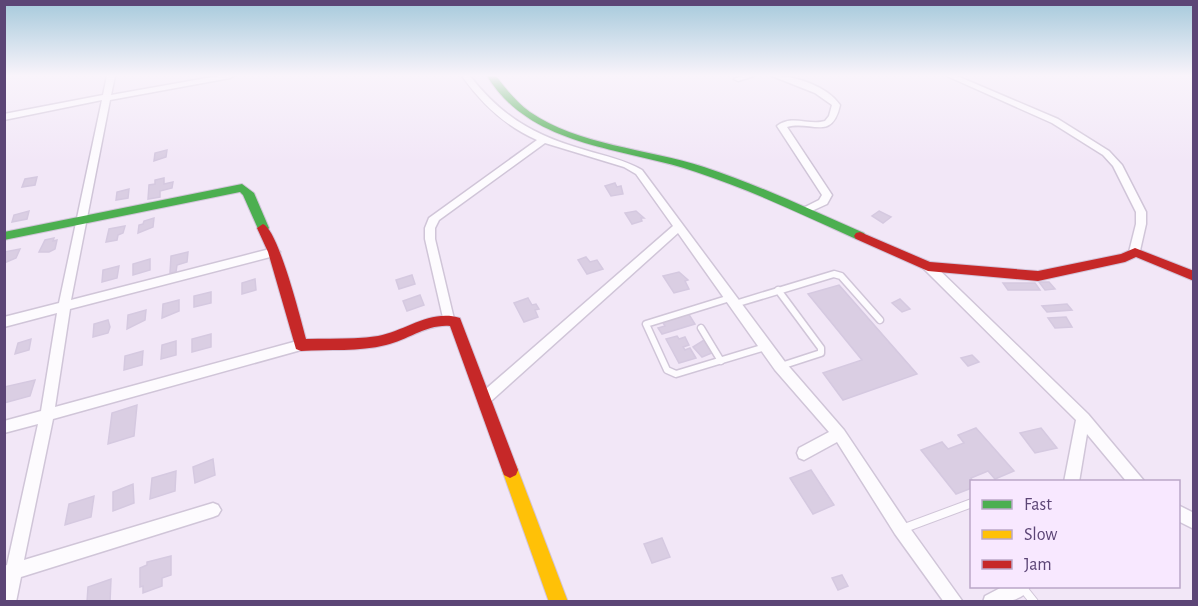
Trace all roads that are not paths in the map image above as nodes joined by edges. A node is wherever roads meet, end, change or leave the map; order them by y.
1 (72, 104) edge
2 (105, 104) edge
3 (488, 104) edge
4 (514, 104) edge
5 (835, 104) edge
6 (1016, 104) edge
7 (4, 117) edge
8 (541, 141) junction
9 (805, 211) junction
10 (82, 219) junction
11 (678, 227) junction
12 (4, 236) edge
13 (274, 252) junction
14 (1135, 252) junction
15 (928, 266) junction
16 (1194, 276) edge
17 (778, 290) junction
18 (732, 301) junction
19 (64, 307) junction
20 (448, 319) junction
21 (880, 320) dead end
22 (4, 322) edge
23 (701, 328) dead end
24 (302, 345) junction
25 (766, 347) junction
26 (721, 361) junction
27 (780, 366) junction
28 (485, 398) junction
29 (47, 415) junction
30 (1083, 418) junction
31 (4, 428) edge
32 (839, 434) junction
33 (804, 453) dead end
34 (1071, 480) edge
35 (1136, 480) edge
36 (970, 504) edge
37 (213, 510) dead end
38 (1180, 513) edge
39 (1194, 522) edge
40 (901, 529) junction
41 (9, 573) edge
42 (1018, 588) edge
43 (1024, 588) edge
44 (7, 602) edge
45 (559, 602) edge
46 (956, 602) edge
47 (991, 602) edge
48 (1034, 602) edge

1 - 7 street
2 - 10 street
3 - 8 street
4 - 9 street
5 - 9 street
6 - 14 street
8 - 11 street
8 - 20 street
9 - 15 street
10 - 12 street
10 - 13 street
10 - 19 street
11 - 18 street
11 - 28 street
13 - 19 street
13 - 24 street
14 - 15 street
14 - 16 street
15 - 30 street
17 - 18 lane
17 - 21 lane
17 - 27 lane
18 - 25 street
18 - 26 lane
19 - 22 street
19 - 29 street
20 - 24 street
20 - 28 street
23 - 26 lane
24 - 29 street
25 - 26 lane
25 - 27 street
27 - 32 street
28 - 45 street
29 - 31 street
29 - 41 street
30 - 34 street
30 - 35 street
32 - 33 street
32 - 40 street
36 - 40 lane
37 - 41 street
38 - 39 street
40 - 46 street
41 - 44 street
42 - 47 street
43 - 48 lane

